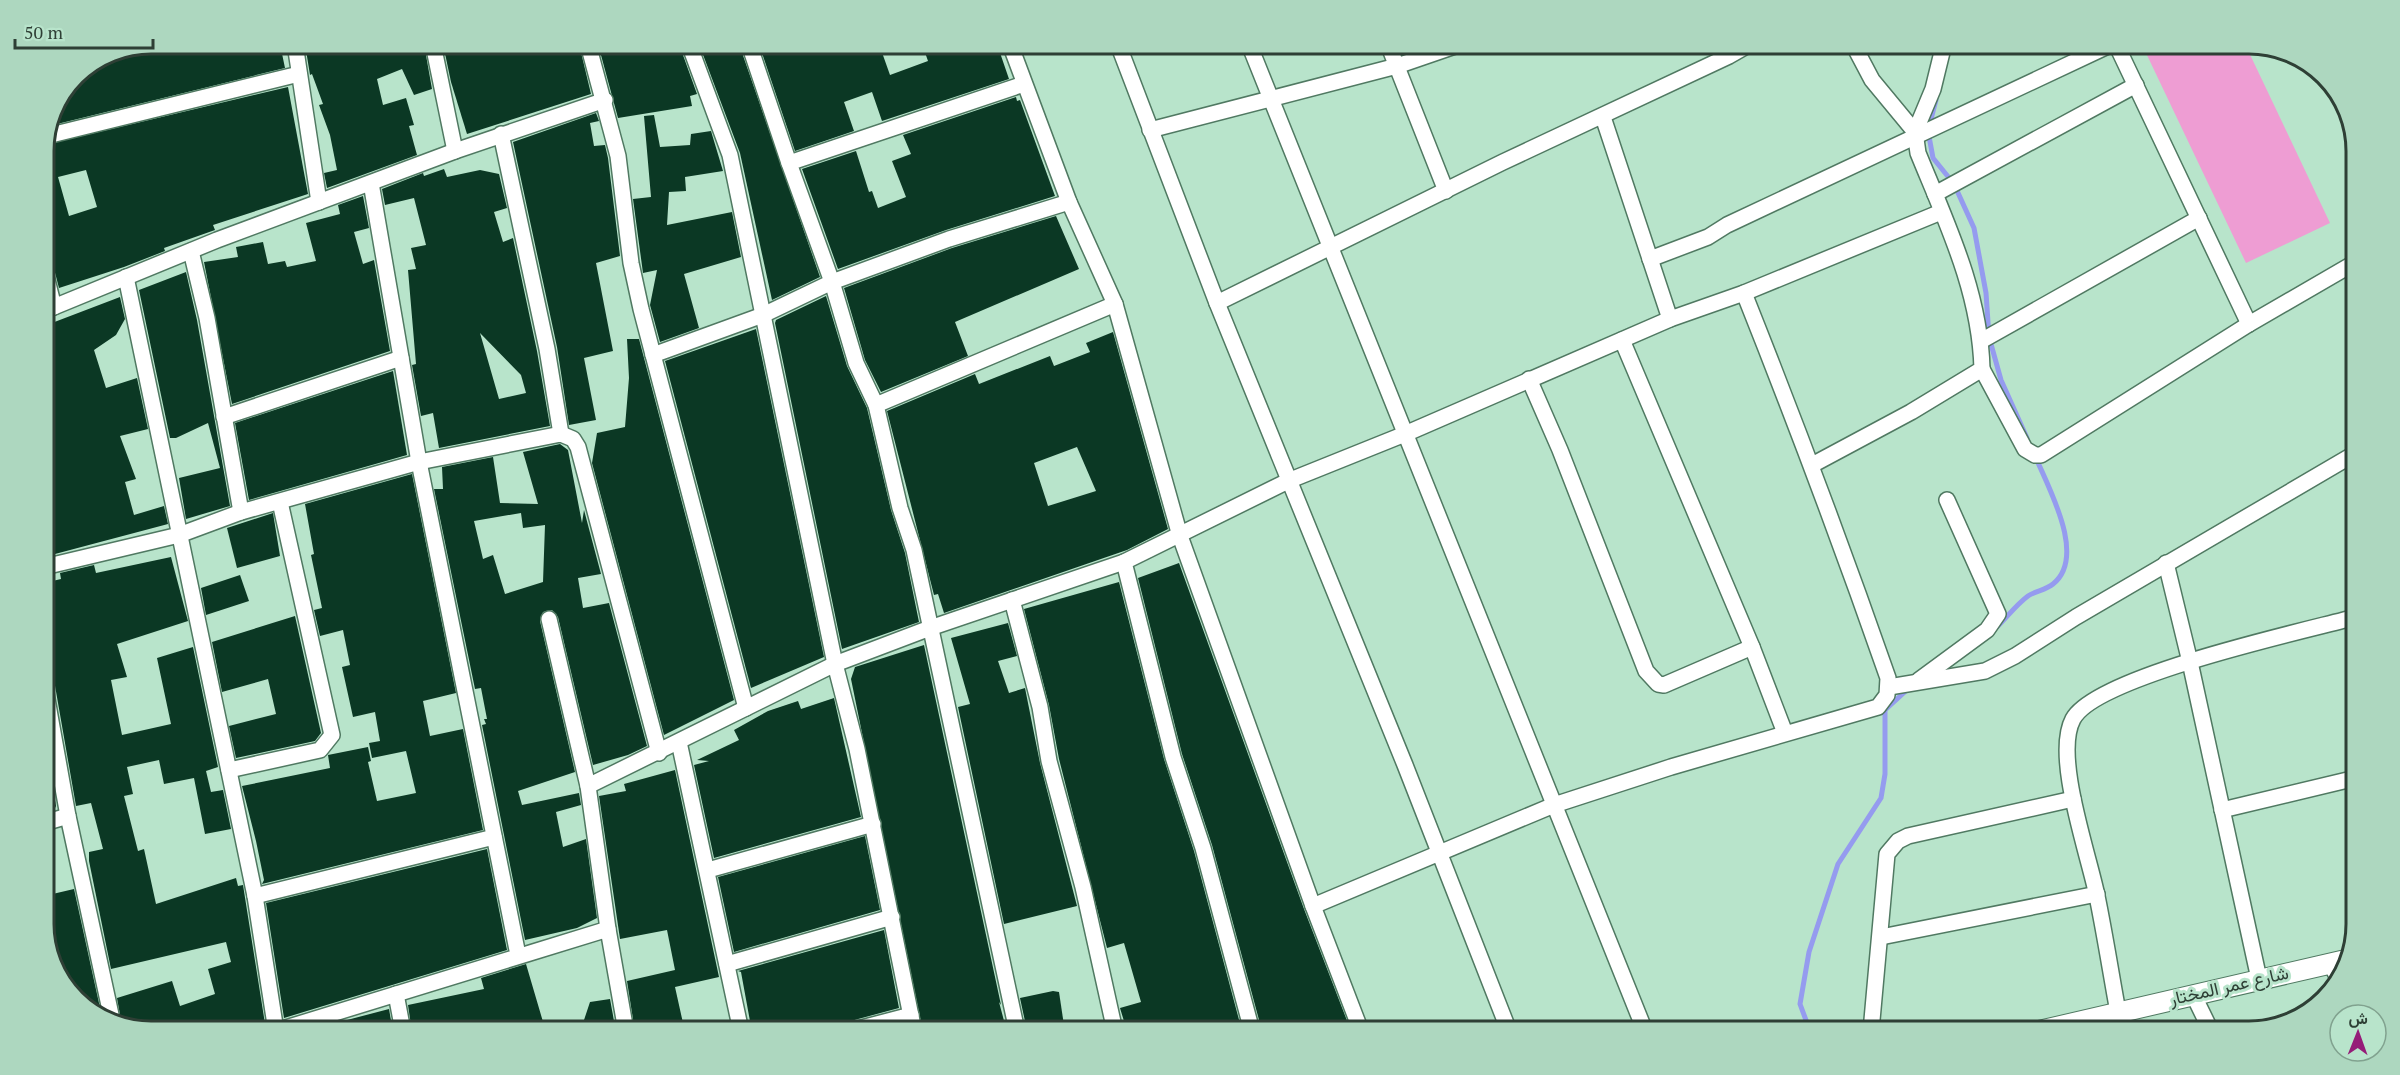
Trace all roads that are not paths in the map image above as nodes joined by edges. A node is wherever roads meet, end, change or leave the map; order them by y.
1 (296, 54) edge
2 (435, 54) edge
3 (591, 54) edge
4 (693, 54) edge
5 (752, 54) edge
6 (1014, 54) edge
7 (1122, 54) edge
8 (1253, 54) edge
9 (1392, 54) edge
10 (1432, 54) edge
11 (1730, 54) edge
12 (1858, 54) edge
13 (1942, 54) edge
14 (2092, 54) edge
15 (2119, 54) edge
16 (1397, 66) junction
17 (299, 74) junction
18 (1024, 84) junction
19 (2136, 85) junction
20 (1272, 99) junction
21 (605, 100) junction
22 (1603, 117) junction
23 (1150, 130) junction
24 (56, 134) edge
25 (501, 134) junction
26 (1915, 135) junction
27 (455, 151) junction
28 (789, 164) junction
29 (370, 183) junction
30 (1446, 191) junction
31 (1935, 194) junction
32 (319, 202) junction
33 (1069, 202) junction
34 (1941, 212) junction
35 (2199, 218) junction
36 (1332, 248) junction
37 (191, 251) junction
38 (1650, 259) junction
39 (2346, 268) edge
40 (126, 278) junction
41 (832, 282) junction
42 (1744, 294) junction
43 (1217, 303) junction
44 (1115, 304) junction
45 (54, 307) edge
46 (763, 315) junction
47 (1670, 319) junction
48 (2249, 324) junction
49 (1622, 340) junction
50 (1981, 341) junction
51 (653, 355) junction
52 (401, 358) junction
53 (1982, 369) junction
54 (1529, 379) junction
55 (876, 405) junction
56 (225, 417) junction
57 (561, 434) junction
58 (1405, 434) junction
59 (2346, 459) edge
60 (419, 462) junction
61 (1812, 465) junction
62 (1288, 481) junction
63 (1947, 500) dead end
64 (280, 502) junction
65 (241, 512) junction
66 (179, 535) junction
67 (1180, 536) junction
68 (1124, 562) junction
69 (2166, 563) junction
70 (54, 565) edge
71 (1011, 600) junction
72 (549, 619) dead end
73 (2346, 620) edge
74 (930, 628) junction
75 (1752, 647) junction
76 (2190, 662) junction
77 (835, 664) junction
78 (1919, 680) junction
79 (1889, 687) junction
80 (746, 708) junction
81 (1785, 733) junction
82 (54, 738) edge
83 (679, 742) junction
84 (659, 753) junction
85 (229, 770) junction
86 (2346, 780) edge
87 (588, 786) junction
88 (2073, 799) junction
89 (1554, 805) junction
90 (2222, 810) junction
91 (68, 816) junction
92 (54, 820) edge
93 (873, 824) junction
94 (494, 837) junction
95 (1439, 852) junction
96 (708, 870) junction
97 (2097, 894) junction
98 (255, 896) junction
99 (1313, 906) junction
100 (892, 917) junction
101 (608, 929) junction
102 (1881, 936) junction
103 (518, 956) junction
104 (727, 964) junction
105 (2334, 971) edge
106 (2259, 979) junction
107 (396, 994) junction
108 (2193, 994) junction
109 (110, 1012) edge
110 (2118, 1012) junction
111 (911, 1015) junction
112 (274, 1021) edge
113 (330, 1021) edge
114 (401, 1021) edge
115 (624, 1021) edge
116 (739, 1021) edge
117 (889, 1021) edge
118 (912, 1021) edge
119 (1015, 1021) edge
120 (1113, 1021) edge
121 (1249, 1021) edge
122 (1357, 1021) edge
123 (1505, 1021) edge
124 (1641, 1021) edge
125 (1872, 1021) edge
126 (2099, 1021) edge
127 (2206, 1021) edge

1 - 17 street
2 - 27 street
3 - 21 street
4 - 46 street
5 - 28 street
6 - 18 street
7 - 23 street
8 - 20 street
9 - 16 street
10 - 16 street
11 - 22 street
12 - 26 street
13 - 26 street
14 - 26 street
15 - 19 street
16 - 20 street
16 - 30 street
17 - 24 street
17 - 32 street
18 - 28 street
18 - 33 street
19 - 31 street
19 - 35 street
20 - 23 street
20 - 36 street
21 - 25 street
21 - 51 street
22 - 30 street
22 - 38 street
23 - 43 street
25 - 27 street
25 - 57 street
26 - 31 street
26 - 38 street
27 - 29 street
28 - 41 street
29 - 32 street
29 - 52 street
30 - 36 street
31 - 34 street
32 - 37 street
33 - 41 street
33 - 44 street
34 - 42 street
34 - 50 street
35 - 48 street
35 - 50 street
36 - 43 street
36 - 58 street
37 - 40 street
37 - 56 street
38 - 47 street
39 - 48 street
40 - 45 street
40 - 66 street
41 - 46 street
41 - 55 street
42 - 47 street
42 - 61 street
43 - 62 street
44 - 55 street
44 - 67 street
46 - 51 street
46 - 77 street
47 - 49 street
48 - 53 street
49 - 54 street
49 - 75 street
50 - 53 street
51 - 80 street
52 - 56 street
52 - 60 street
53 - 61 street
54 - 58 street
54 - 75 street
55 - 74 street
56 - 65 street
57 - 60 street
57 - 84 street
58 - 62 street
58 - 89 street
59 - 69 street
60 - 64 street
60 - 94 street
61 - 79 street
62 - 67 street
62 - 95 street
63 - 78 street
64 - 65 street
64 - 85 street
65 - 66 street
66 - 70 street
66 - 85 street
67 - 68 street
67 - 99 street
68 - 71 street
68 - 121 street
69 - 76 street
69 - 78 street
71 - 74 street
71 - 120 street
72 - 87 street
73 - 76 street
74 - 77 street
74 - 119 street
75 - 81 street
76 - 88 street
76 - 90 street
77 - 80 street
77 - 93 street
78 - 79 street
79 - 81 street
80 - 83 street
81 - 89 street
82 - 91 street
83 - 84 street
83 - 96 street
84 - 87 street
85 - 98 street
86 - 90 street
87 - 101 street
88 - 97 street
88 - 102 street
89 - 95 street
89 - 124 street
90 - 106 street
91 - 92 street
91 - 109 street
93 - 96 street
93 - 100 street
94 - 98 street
94 - 103 street
95 - 99 street
95 - 123 street
96 - 104 street
97 - 102 street
97 - 110 street
98 - 112 street
99 - 122 street
100 - 104 street
100 - 111 street
101 - 103 street
101 - 115 street
102 - 125 street
103 - 107 street
104 - 116 street
105 - 106 street, شارع عمر المختار
106 - 108 street, شارع عمر المختار
107 - 113 street
107 - 114 street
108 - 110 street, شارع عمر المختار
108 - 127 street
110 - 126 street, شارع عمر المختار
111 - 117 street
111 - 118 street

